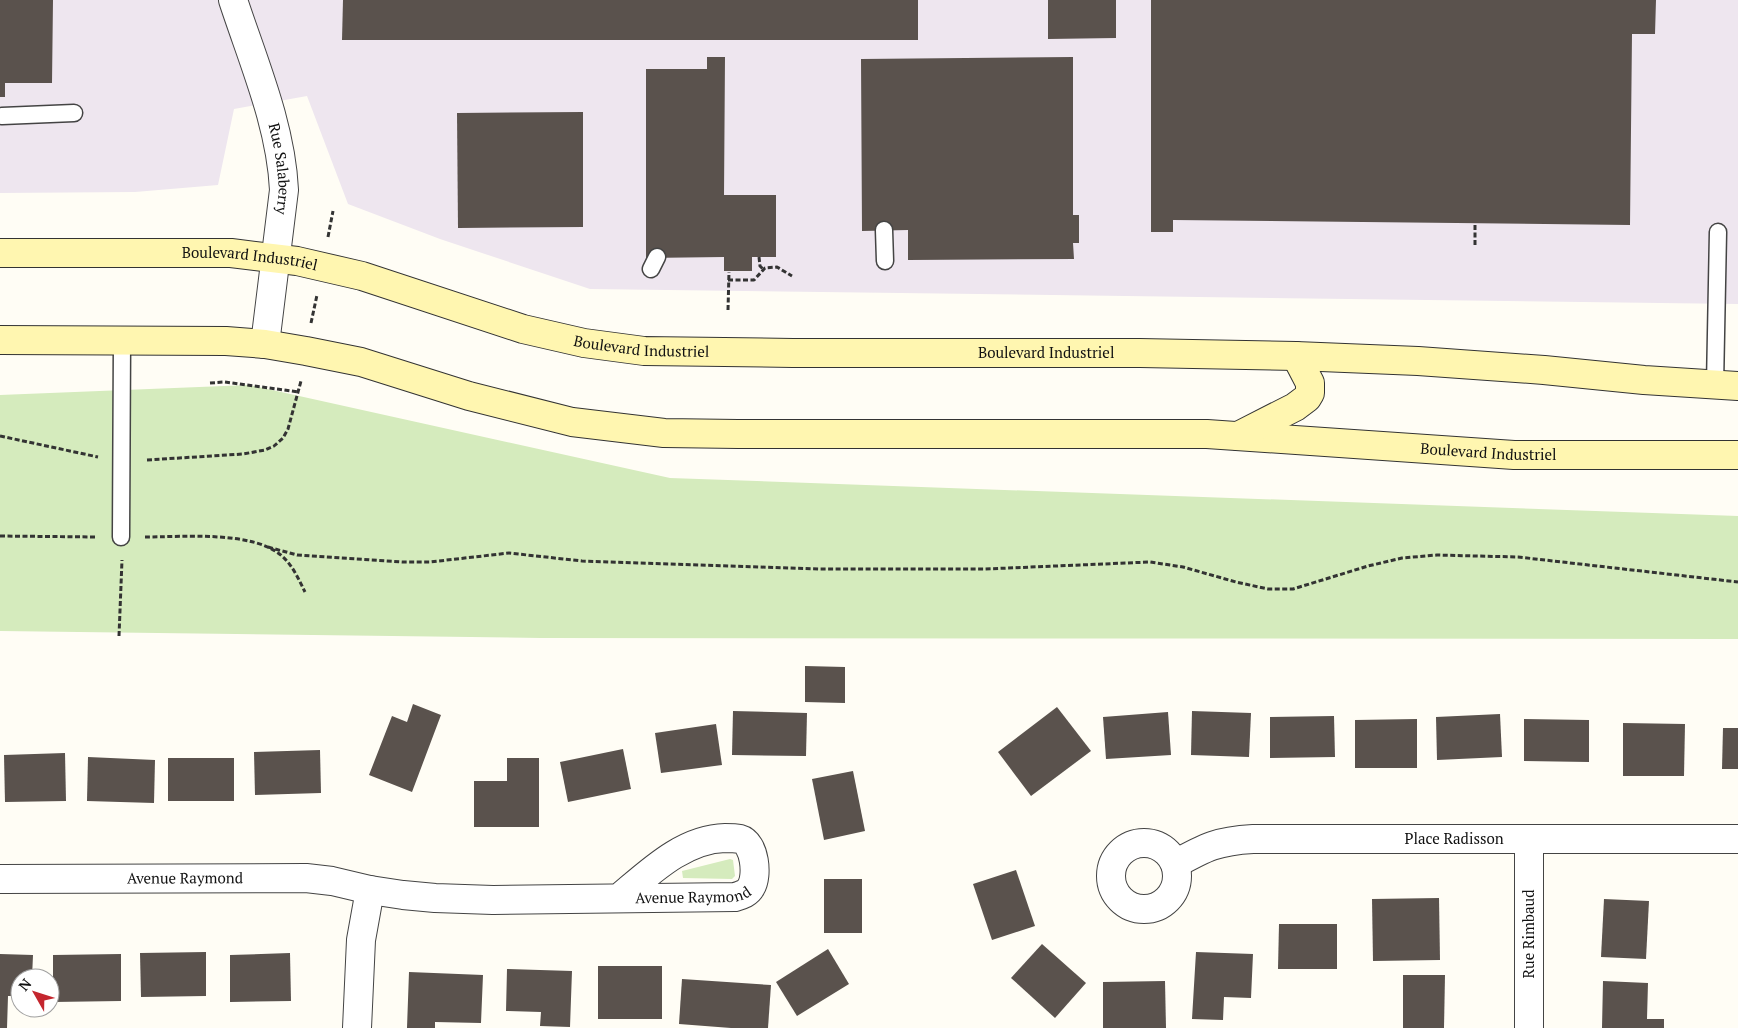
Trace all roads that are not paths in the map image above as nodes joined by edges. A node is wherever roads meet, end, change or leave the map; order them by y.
1 (233, 0) edge
2 (74, 113) dead end
3 (2, 116) dead end
4 (884, 230) dead end
5 (1718, 232) dead end
6 (0, 253) edge
7 (275, 258) junction
8 (885, 261) dead end
9 (0, 340) edge
10 (122, 341) junction
11 (265, 344) junction
12 (1296, 356) junction
13 (1727, 385) edge
14 (1238, 436) junction
15 (1738, 456) edge
16 (121, 537) road end
17 (1738, 839) edge
18 (1529, 840) junction
19 (1175, 864) dead end
20 (0, 879) edge
21 (370, 890) junction
22 (618, 898) dead end
23 (357, 1028) edge
24 (1529, 1028) edge

1 - 7 street, Rue Salaberry
2 - 3 lane
4 - 8 lane
5 - 13 lane
6 - 7 street, Boulevard Industriel
7 - 11 street, Rue Salaberry
7 - 12 street, Boulevard Industriel
9 - 10 street, Boulevard Industriel
10 - 11 street, Boulevard Industriel
10 - 16 lane
11 - 14 street, Boulevard Industriel
12 - 13 street, Boulevard Industriel
12 - 14 street, Boulevard Industriel
14 - 15 street, Boulevard Industriel
17 - 18 street, Place Radisson
18 - 19 street, Place Radisson
18 - 24 street, Rue Rimbaud
20 - 21 street, Avenue Raymond
21 - 22 street, Avenue Raymond
21 - 23 street

